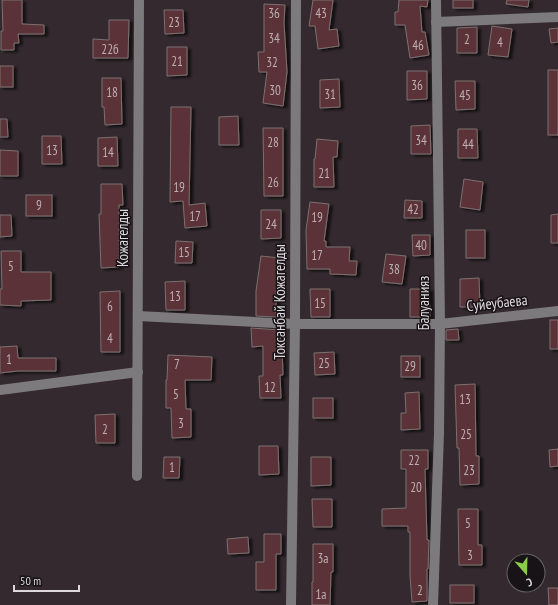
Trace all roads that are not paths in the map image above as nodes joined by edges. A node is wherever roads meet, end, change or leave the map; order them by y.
1 (139, 0) edge
2 (296, 0) edge
3 (436, 0) edge
4 (558, 17) edge
5 (436, 22) junction
6 (558, 311) edge
7 (138, 316) junction
8 (295, 324) junction
9 (440, 324) junction
10 (138, 372) junction
11 (0, 390) edge
12 (137, 476) dead end
13 (291, 605) edge
14 (433, 605) edge

1 - 7 street, Кожагелды
2 - 8 street, Токсанбай Кожагелды
3 - 5 street, Балуанияз
4 - 5 street
5 - 9 street, Балуанияз
6 - 9 street, Суйеубаева
7 - 8 street, Суйеубаева
7 - 10 street, Кожагелды
8 - 9 street, Суйеубаева
8 - 13 street, Токсанбай Кожагелды
9 - 14 street, Балуанияз
10 - 11 street
10 - 12 street, Кожагелды

